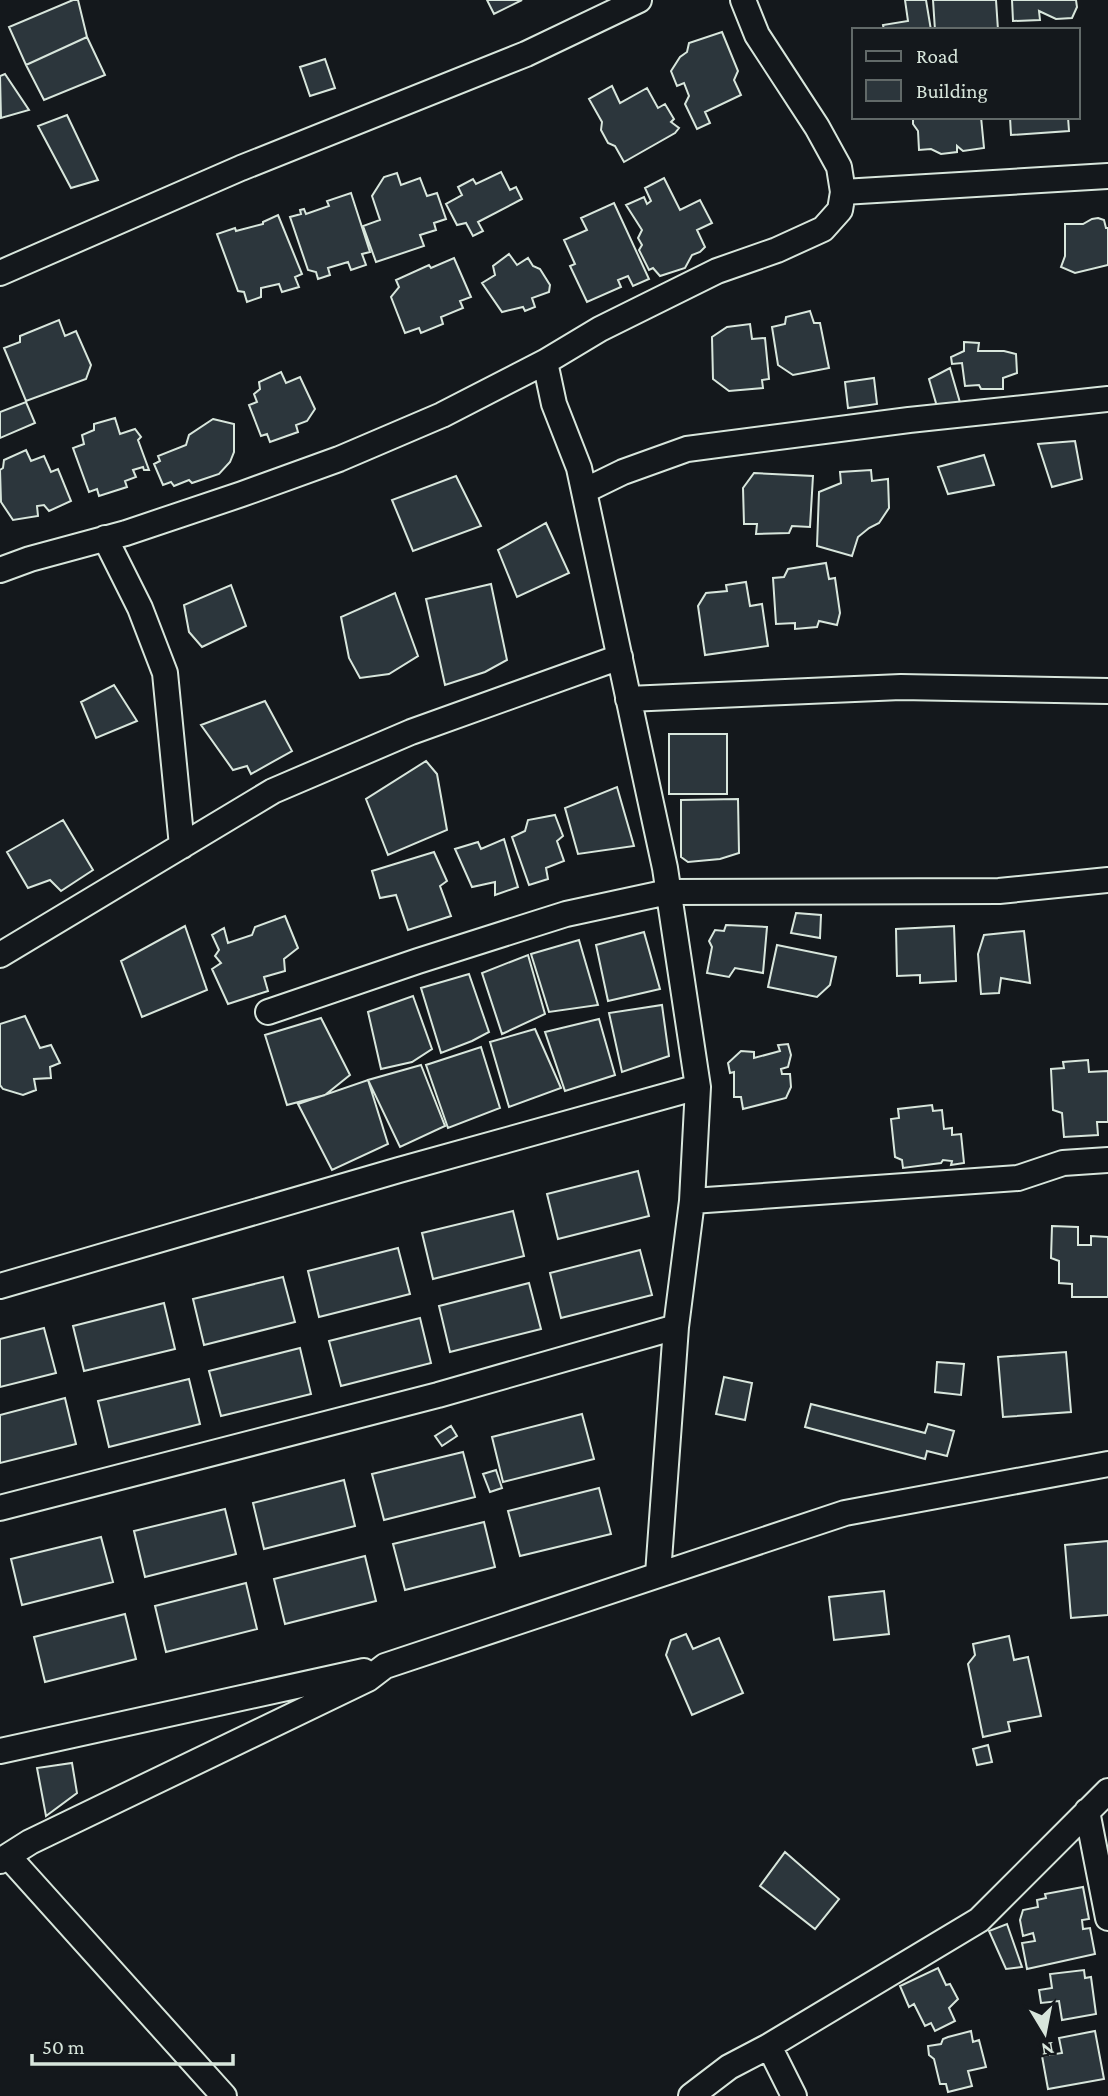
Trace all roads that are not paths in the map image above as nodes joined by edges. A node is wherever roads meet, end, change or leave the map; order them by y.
1 (639, 0) edge
2 (743, 0) edge
3 (1108, 176) edge
4 (843, 192) junction
5 (0, 273) edge
6 (545, 362) junction
7 (1108, 399) edge
8 (584, 491) junction
9 (105, 538) junction
10 (0, 570) edge
11 (620, 657) junction
12 (1108, 691) edge
13 (628, 699) junction
14 (182, 846) junction
15 (1108, 880) edge
16 (668, 892) junction
17 (0, 955) edge
18 (268, 1012) dead end
19 (698, 1087) junction
20 (1108, 1160) edge
21 (692, 1201) junction
22 (0, 1286) edge
23 (676, 1327) junction
24 (1108, 1464) edge
25 (0, 1508) edge
26 (658, 1574) junction
27 (385, 1666) junction
28 (0, 1751) edge
29 (1108, 1791) edge
30 (1087, 1811) junction
31 (4, 1859) edge
32 (1108, 1918) edge
33 (769, 2046) junction
34 (224, 2096) edge
35 (691, 2096) edge
36 (794, 2096) edge

1 - 5 street
2 - 4 street
3 - 4 street
4 - 6 street
6 - 8 street
6 - 9 street
7 - 8 street
8 - 11 street
9 - 10 street
9 - 14 street
11 - 13 street
11 - 14 street
12 - 13 street
13 - 16 street
14 - 17 street
15 - 16 street
16 - 18 street
16 - 19 street
19 - 21 street
19 - 22 street
20 - 21 street
21 - 23 street
23 - 25 street
23 - 26 street
24 - 26 street
26 - 27 street
27 - 28 street
27 - 31 street
29 - 30 street
30 - 32 street
30 - 33 street
31 - 34 street
33 - 35 street
33 - 36 street

